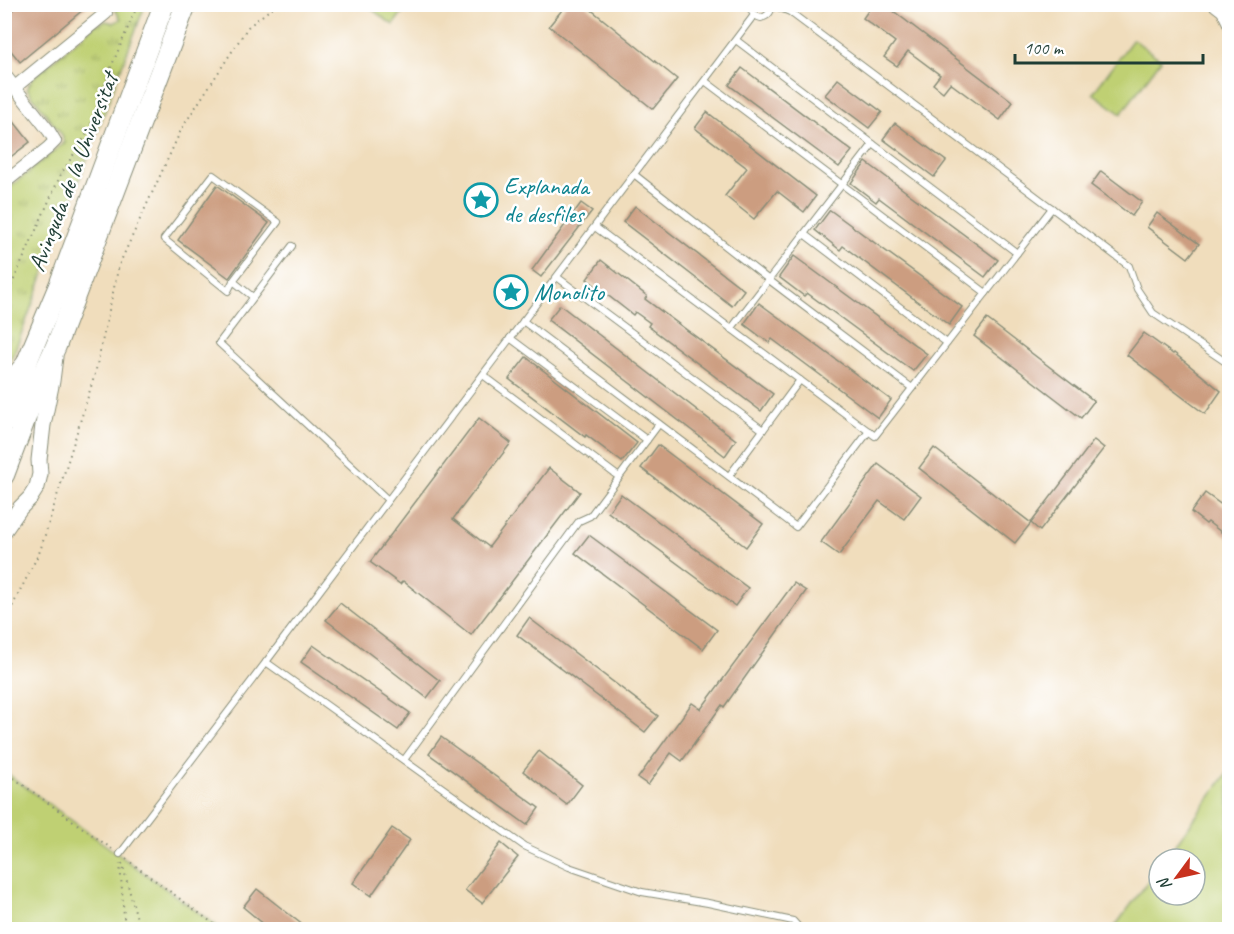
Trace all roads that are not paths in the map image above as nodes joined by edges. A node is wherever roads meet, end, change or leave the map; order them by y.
1 (164, 4) edge
2 (186, 4) edge
3 (751, 4) edge
4 (1222, 10) edge
5 (106, 13) dead end
6 (754, 15) junction
7 (1230, 25) edge
8 (736, 40) junction
9 (4, 74) edge
10 (705, 81) junction
11 (11, 88) edge
12 (873, 144) junction
13 (635, 175) junction
14 (4, 183) edge
15 (842, 184) junction
16 (1052, 208) junction
17 (595, 227) junction
18 (804, 234) junction
19 (292, 246) dead end
20 (1017, 253) junction
21 (557, 277) junction
22 (233, 280) junction
23 (769, 280) junction
24 (986, 293) junction
25 (253, 297) junction
26 (523, 321) junction
27 (731, 328) junction
28 (510, 338) junction
29 (947, 343) junction
30 (56, 346) junction
31 (29, 357) junction
32 (1230, 365) edge
33 (483, 375) junction
34 (800, 380) junction
35 (4, 386) edge
36 (912, 388) junction
37 (659, 424) junction
38 (10, 427) edge
39 (764, 430) junction
40 (869, 431) junction
41 (647, 440) junction
42 (39, 460) junction
43 (4, 475) edge
44 (729, 476) junction
45 (620, 477) junction
46 (388, 500) junction
47 (20, 508) junction
48 (4, 515) edge
49 (4, 531) edge
50 (266, 662) junction
51 (404, 760) junction
52 (120, 854) road end
53 (801, 930) edge

1 - 31 main road, Avinguda de la Universitat
2 - 30 main road, Avinguda de la Universitat
3 - 6 lane
4 - 7 street
5 - 11 street
6 - 8 lane
6 - 16 lane
8 - 10 lane
8 - 12 lane
9 - 11 street
10 - 13 lane
10 - 15 lane
11 - 14 street
12 - 15 lane
12 - 20 lane
13 - 17 lane
13 - 23 lane
15 - 18 lane
15 - 24 lane
16 - 20 lane
16 - 32 lane
17 - 21 lane
17 - 27 lane
18 - 23 lane
18 - 29 lane
19 - 25 lane
20 - 24 lane
21 - 26 lane
21 - 39 lane
22 - 22 lane
22 - 25 lane
23 - 27 lane
23 - 36 lane
24 - 29 lane
25 - 46 lane
26 - 28 lane
26 - 37 lane
27 - 34 lane
28 - 33 lane
28 - 41 lane
29 - 36 lane
30 - 38 main road, Avinguda de la Universitat
30 - 42 street, Avinguda de la Universitat
31 - 35 street, Avinguda de la Universitat
31 - 38 main road, Avinguda de la Universitat
33 - 45 lane
33 - 46 lane
34 - 39 lane
34 - 40 lane
36 - 40 lane
37 - 41 lane
37 - 44 lane
38 - 42 street
38 - 43 main road, Avinguda de la Universitat
39 - 44 lane
40 - 44 lane
41 - 45 lane
42 - 47 street, Avinguda de la Universitat
45 - 51 lane
46 - 50 lane
47 - 48 street, Avinguda de la Universitat
47 - 49 street, Avinguda de la Universitat
50 - 51 lane
50 - 52 lane
51 - 53 lane

